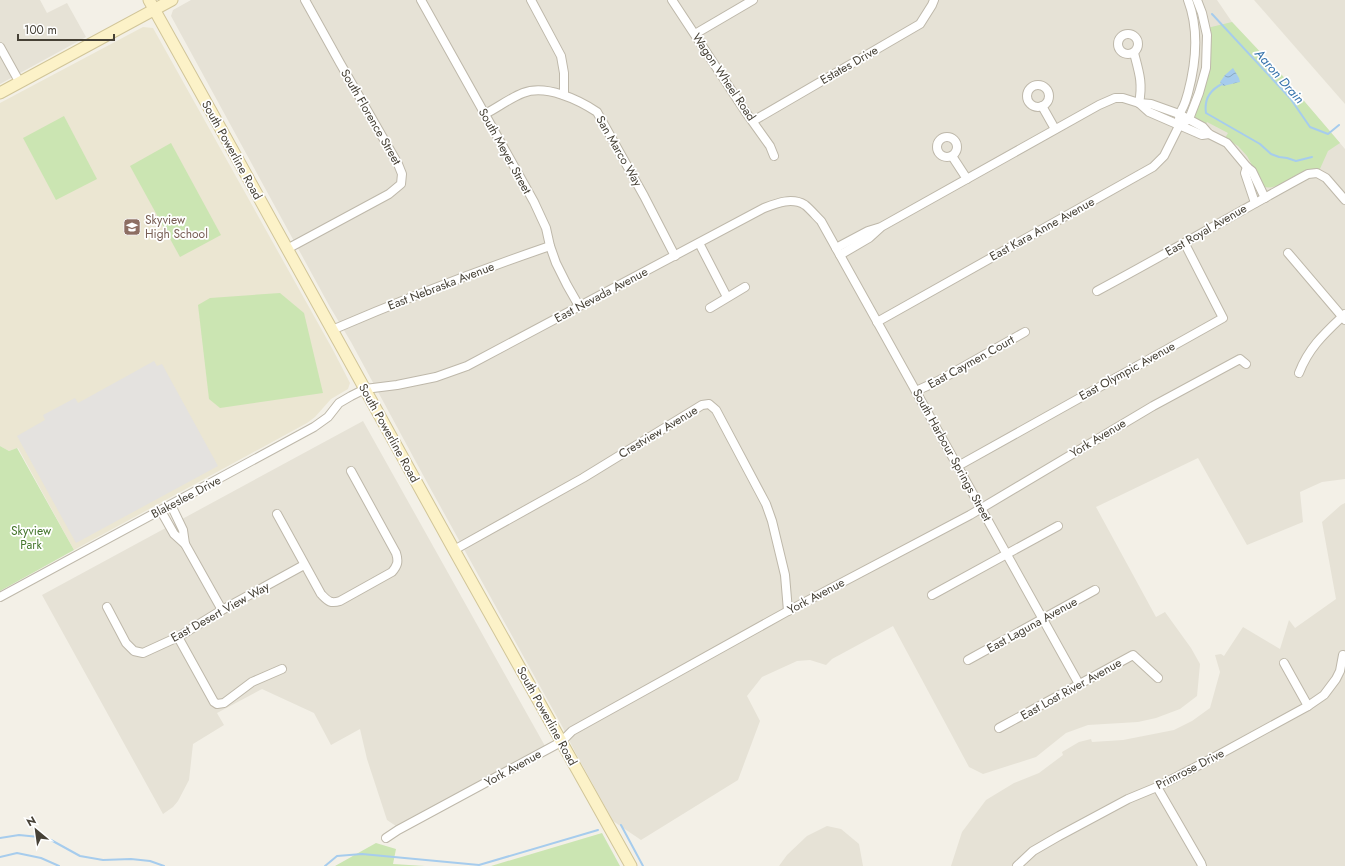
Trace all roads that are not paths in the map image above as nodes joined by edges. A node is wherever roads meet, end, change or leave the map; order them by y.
1 (149, 0) edge
2 (172, 0) edge
3 (305, 0) edge
4 (421, 0) edge
5 (531, 0) edge
6 (672, 0) edge
7 (753, 0) edge
8 (934, 0) edge
9 (1188, 0) edge
10 (1197, 0) edge
11 (154, 11) junction
12 (695, 34) junction
13 (0, 47) edge
14 (1134, 53) dead end
15 (20, 83) junction
16 (0, 93) edge
17 (564, 96) junction
18 (1139, 103) junction
19 (1042, 106) dead end
20 (485, 114) junction
21 (1179, 114) junction
22 (1189, 119) junction
23 (753, 121) junction
24 (1179, 126) junction
25 (1056, 129) junction
26 (1209, 134) junction
27 (774, 156) dead end
28 (952, 156) dead end
29 (1247, 167) junction
30 (967, 179) junction
31 (1265, 198) junction
32 (1345, 200) edge
33 (1255, 203) junction
34 (824, 226) joint
35 (699, 243) junction
36 (1185, 244) junction
37 (550, 246) junction
38 (287, 249) junction
39 (838, 251) junction
40 (1288, 253) dead end
41 (675, 256) junction
42 (745, 287) dead end
43 (1097, 291) dead end
44 (727, 297) junction
45 (579, 306) junction
46 (710, 308) dead end
47 (1344, 317) edge
48 (877, 322) junction
49 (332, 330) junction
50 (1025, 332) dead end
51 (1246, 364) dead end
52 (1299, 373) dead end
53 (365, 389) junction
54 (916, 391) junction
55 (958, 466) junction
56 (351, 471) dead end
57 (171, 505) junction
58 (981, 508) junction
59 (161, 511) junction
60 (276, 514) dead end
61 (1058, 526) dead end
62 (185, 544) junction
63 (454, 550) junction
64 (1007, 554) junction
65 (304, 565) junction
66 (1095, 590) dead end
67 (932, 595) dead end
68 (0, 597) edge
69 (107, 607) dead end
70 (222, 610) junction
71 (788, 611) junction
72 (1043, 619) junction
73 (178, 637) junction
74 (1343, 655) dead end
75 (968, 660) dead end
76 (1284, 664) dead end
77 (282, 669) dead end
78 (1158, 678) dead end
79 (1079, 684) junction
80 (1308, 706) junction
81 (999, 728) dead end
82 (561, 742) junction
83 (1157, 787) junction
84 (386, 838) dead end
85 (631, 866) edge
86 (1017, 866) edge
87 (1202, 866) edge

1 - 11 street, South Powerline Road
2 - 11 street
3 - 38 street, South Florence Street
4 - 20 street, South Meyer Street
5 - 17 street
6 - 12 street, Wagon Wheel Road
7 - 12 street
8 - 23 street, Estates Drive
9 - 21 street
10 - 22 street
11 - 15 street
11 - 38 street, South Powerline Road
12 - 23 street, Wagon Wheel Road
13 - 15 street
14 - 18 street
15 - 16 street
17 - 20 street, San Marco Way
17 - 41 street, San Marco Way
18 - 21 street
18 - 24 street
18 - 25 street
19 - 25 street
20 - 37 street, South Meyer Street
21 - 22 street
21 - 24 street
22 - 24 street, East Kara Anne Avenue
22 - 26 street
23 - 27 street, Wagon Wheel Road
24 - 26 street
24 - 48 street, East Kara Anne Avenue
25 - 30 street
26 - 29 street
28 - 30 street
29 - 31 street
29 - 33 street
30 - 39 street
31 - 32 street, East Royal Avenue
31 - 33 street, East Royal Avenue
33 - 36 street, East Royal Avenue
34 - 35 street, East Nevada Avenue
34 - 39 street, South Harbour Springs Street
35 - 41 street, East Nevada Avenue
35 - 44 street
36 - 43 street, East Royal Avenue
36 - 55 street, East Olympic Avenue
37 - 45 street, South Meyer Street
37 - 49 street, East Nebraska Avenue
38 - 49 street, South Powerline Road
39 - 48 street, South Harbour Springs Street
40 - 47 street
41 - 45 street, East Nevada Avenue
42 - 44 street
44 - 46 street
45 - 53 street, East Nevada Avenue
47 - 52 street
48 - 54 street, South Harbour Springs Street
49 - 53 street, South Powerline Road
50 - 54 street, East Caymen Court
51 - 58 street, York Avenue
53 - 57 street, Blakeslee Drive
53 - 63 street, South Powerline Road
54 - 55 street, South Harbour Springs Street
55 - 58 street, South Harbour Springs Street
56 - 65 street
57 - 59 street, Blakeslee Drive
57 - 62 street
58 - 64 street, South Harbour Springs Street
58 - 71 street, York Avenue
59 - 62 street
59 - 68 street, Blakeslee Drive
60 - 65 street
61 - 64 street
62 - 70 street
63 - 71 street, Crestview Avenue
63 - 82 street, South Powerline Road
64 - 67 street
64 - 72 street, South Harbour Springs Street
65 - 70 street, East Desert View Way
66 - 72 street, East Laguna Avenue
69 - 73 street, East Desert View Way
70 - 73 street, East Desert View Way
71 - 82 street, York Avenue
72 - 75 street, East Laguna Avenue
72 - 79 street, South Harbour Springs Street
73 - 77 street
74 - 80 street, Primrose Drive
76 - 80 street
78 - 79 street, East Lost River Avenue
79 - 81 street, East Lost River Avenue
80 - 83 street, Primrose Drive
82 - 84 street, York Avenue
82 - 85 street, South Powerline Road
83 - 86 street, Primrose Drive
83 - 87 street

